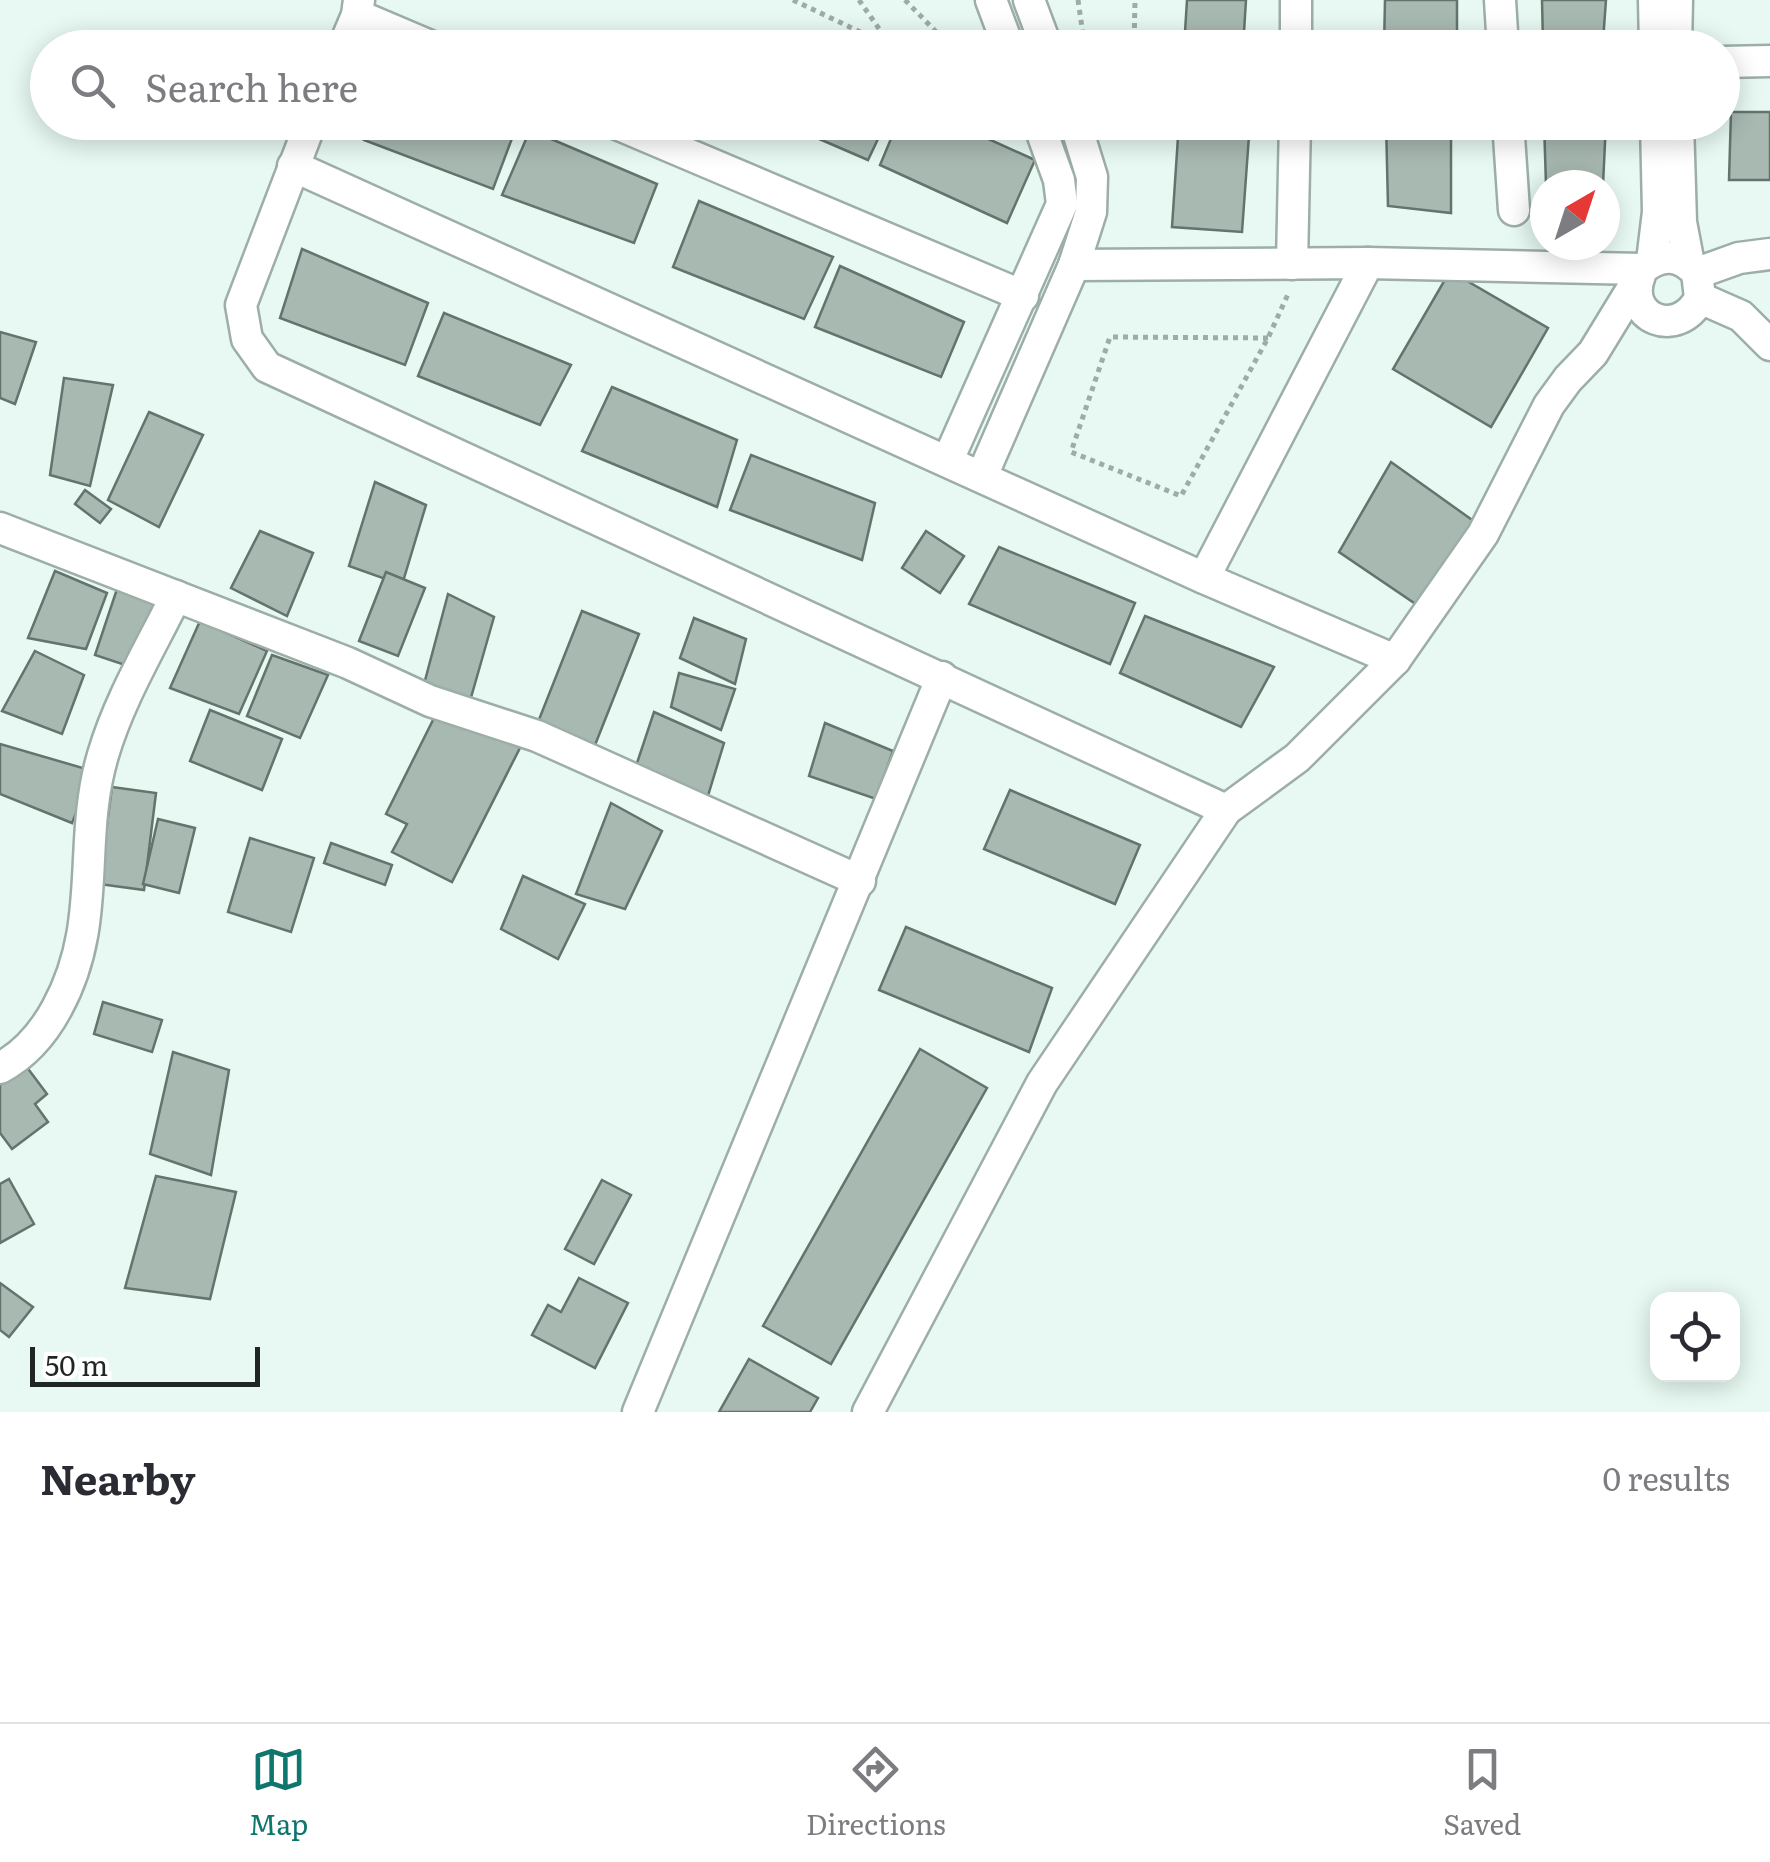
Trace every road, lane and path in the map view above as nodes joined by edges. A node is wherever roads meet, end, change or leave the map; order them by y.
1 (793, 0) edge
2 (859, 0) edge
3 (904, 0) edge
4 (991, 0) edge
5 (1028, 0) edge
6 (1078, 0) edge
7 (1135, 0) edge
8 (1296, 0) edge
9 (1500, 0) edge
10 (1654, 0) edge
11 (1678, 0) edge
12 (358, 7) edge
13 (401, 30) edge
14 (856, 30) edge
15 (880, 30) edge
16 (933, 30) edge
17 (1003, 30) edge
18 (1040, 30) edge
19 (1082, 30) edge
20 (1134, 30) edge
21 (1296, 30) edge
22 (1502, 30) edge
23 (1654, 30) edge
24 (1677, 30) edge
25 (1770, 60) edge
26 (1740, 61) edge
27 (304, 140) edge
28 (655, 140) edge
29 (1045, 140) edge
30 (1081, 140) edge
31 (1294, 140) edge
32 (1509, 140) edge
33 (1656, 140) edge
34 (1679, 140) edge
35 (293, 166) junction
36 (1077, 208) junction
37 (1514, 210) dead end
38 (1770, 254) edge
39 (1368, 263) junction
40 (1292, 264) junction
41 (1074, 265) junction
42 (1644, 270) junction
43 (1695, 278) junction
44 (1023, 296) junction
45 (1672, 322) junction
46 (1268, 338) junction
47 (1770, 346) edge
48 (1593, 353) junction
49 (948, 460) junction
50 (982, 476) junction
51 (0, 528) edge
52 (1204, 578) junction
53 (176, 596) junction
54 (1395, 660) junction
55 (942, 677) junction
56 (1226, 810) junction
57 (860, 881) junction
58 (0, 1068) edge
59 (638, 1412) edge
60 (868, 1412) edge

1 - 14 path
2 - 15 path
3 - 16 path
4 - 17 street
5 - 18 street
6 - 19 path
7 - 20 path
8 - 21 street
9 - 22 street
10 - 23 street
11 - 24 street
12 - 13 street
25 - 26 street
27 - 35 street
28 - 44 street
29 - 36 street
30 - 36 street
31 - 40 street
32 - 37 street
33 - 42 street
34 - 43 street
35 - 49 street
35 - 55 street
36 - 41 street
36 - 44 street
38 - 43 street
39 - 40 street
39 - 42 street
39 - 52 street
40 - 41 street
40 - 46 path
41 - 50 street
42 - 43 street
42 - 45 street
42 - 48 street
43 - 45 street
43 - 47 street
44 - 49 street
45 - 48 street
46 - 46 path
48 - 54 street
49 - 50 street
50 - 52 street
51 - 53 street
52 - 54 street
53 - 57 street
53 - 58 street
54 - 56 street
55 - 56 street
55 - 57 street
56 - 60 street
57 - 59 street

